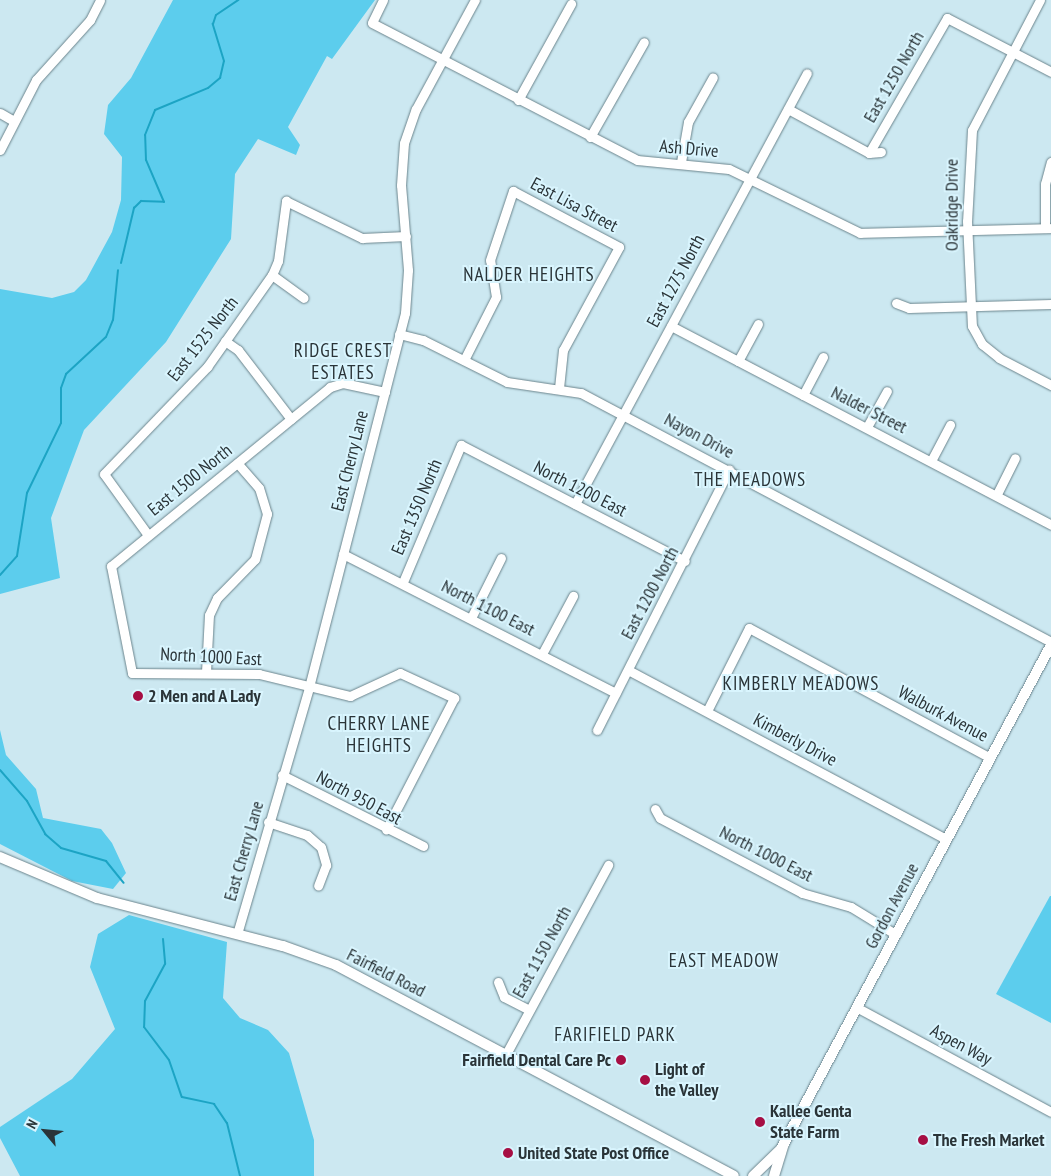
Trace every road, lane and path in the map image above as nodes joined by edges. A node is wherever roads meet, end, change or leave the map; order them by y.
1 (100, 0) edge
2 (383, 0) edge
3 (475, 0) edge
4 (1040, 0) edge
5 (571, 4) dead end
6 (644, 42) dead end
7 (1012, 52) junction
8 (442, 60) junction
9 (1051, 72) edge
10 (807, 74) dead end
11 (713, 77) dead end
12 (518, 100) junction
13 (788, 109) junction
14 (0, 113) edge
15 (14, 121) junction
16 (590, 137) junction
17 (0, 150) edge
18 (882, 152) dead end
19 (869, 153) junction
20 (681, 162) junction
21 (1051, 162) edge
22 (750, 178) junction
23 (1048, 228) edge
24 (968, 231) junction
25 (406, 236) junction
26 (272, 275) junction
27 (304, 298) dead end
28 (896, 303) dead end
29 (1051, 304) edge
30 (972, 306) junction
31 (758, 324) dead end
32 (671, 326) junction
33 (399, 334) junction
34 (225, 341) junction
35 (823, 357) dead end
36 (464, 360) junction
37 (738, 361) junction
38 (1051, 384) edge
39 (559, 387) junction
40 (886, 391) dead end
41 (385, 392) junction
42 (803, 394) junction
43 (623, 414) junction
44 (291, 419) junction
45 (950, 425) dead end
46 (867, 427) junction
47 (460, 445) joint
48 (1015, 458) dead end
49 (931, 460) junction
50 (237, 463) junction
51 (729, 470) junction
52 (997, 494) junction
53 (575, 504) junction
54 (1051, 525) edge
55 (148, 535) junction
56 (343, 554) junction
57 (501, 558) dead end
58 (685, 561) junction
59 (403, 582) junction
60 (573, 596) dead end
61 (471, 618) junction
62 (1051, 643) edge
63 (542, 654) junction
64 (628, 670) junction
65 (206, 672) junction
66 (132, 673) joint
67 (309, 687) junction
68 (616, 693) junction
69 (706, 711) junction
70 (597, 730) dead end
71 (990, 758) junction
72 (282, 775) junction
73 (655, 809) dead end
74 (268, 822) junction
75 (386, 830) junction
76 (946, 839) junction
77 (423, 846) dead end
78 (0, 857) edge
79 (608, 865) dead end
80 (318, 886) dead end
81 (237, 934) junction
82 (895, 934) junction
83 (498, 982) dead end
84 (856, 1007) junction
85 (529, 1010) junction
86 (506, 1054) junction
87 (1051, 1112) edge
88 (784, 1141) junction
89 (734, 1176) edge
90 (753, 1176) edge
91 (774, 1176) edge

1 - 15 street
2 - 8 street, Ash Drive
3 - 8 street, East Cherry Lane
4 - 7 street, Oakridge Drive
5 - 12 street
6 - 16 street
7 - 9 street
7 - 19 street, East 1250 North
7 - 24 street, Oakridge Drive
8 - 12 street, Ash Drive
8 - 25 street, East Cherry Lane
10 - 13 street, East 1275 North
11 - 20 street
12 - 16 street, Ash Drive
13 - 19 street
13 - 22 street, East 1275 North
14 - 15 street
15 - 17 street
16 - 20 street, Ash Drive
18 - 19 street
20 - 22 street, Ash Drive
21 - 23 street
22 - 24 street, Ash Drive
22 - 32 street, East 1275 North
23 - 24 street, Ash Drive
24 - 30 street, Oakridge Drive
25 - 26 street, East 1525 North
25 - 33 street, East Cherry Lane
26 - 27 street
26 - 34 street, East 1525 North
28 - 30 street
29 - 30 street
30 - 38 street, Oakridge Drive
31 - 37 street
32 - 37 street, Nalder Street
32 - 43 street, East 1275 North
33 - 36 street, Nayon Drive
33 - 41 street, East Cherry Lane
34 - 44 street
34 - 55 street, East 1525 North
35 - 42 street
36 - 39 street, Nayon Drive
36 - 39 street, East Lisa Street
37 - 42 street, Nalder Street
39 - 43 street, Nayon Drive
40 - 46 street
41 - 44 street, East 1500 North
41 - 56 street, East Cherry Lane
42 - 46 street, Nalder Street
43 - 51 street, Nayon Drive
43 - 53 street, East 1275 North
44 - 50 street, East 1500 North
45 - 49 street
46 - 49 street, Nalder Street
47 - 53 street, North 1200 East
47 - 59 street, East 1350 North
48 - 52 street
49 - 52 street, Nalder Street
50 - 55 street, East 1500 North
50 - 65 street
51 - 58 street, East 1200 North
51 - 62 street, Nayon Drive
52 - 54 street, Nalder Street
53 - 58 street, North 1200 East
55 - 66 street, East 1500 North
56 - 59 street, North 1100 East
56 - 67 street, East Cherry Lane
57 - 61 street
58 - 64 street, East 1200 North
59 - 61 street, North 1100 East
60 - 63 street
61 - 63 street, North 1100 East
62 - 71 main road, Gordon Avenue
63 - 68 street, North 1100 East
64 - 68 street, East 1200 North
64 - 69 street, Kimberly Drive
65 - 66 street, North 1000 East
65 - 67 street, North 1000 East
67 - 72 street, East Cherry Lane
67 - 75 street, North 1000 East
68 - 70 street, East 1200 North
69 - 71 street, Walburk Avenue
69 - 76 street, Kimberly Drive
71 - 76 main road, Gordon Avenue
72 - 74 street, East Cherry Lane
72 - 75 street, North 950 East
73 - 82 street, North 1000 East
74 - 80 street
74 - 81 street, East Cherry Lane
75 - 77 street, North 950 East
76 - 82 main road, Gordon Avenue
78 - 81 main road, Fairfield Road
79 - 85 street, East 1150 North
81 - 86 main road, Fairfield Road
82 - 84 main road, Gordon Avenue
83 - 85 street
84 - 87 street, Aspen Way
84 - 88 main road, Gordon Avenue
85 - 86 street, East 1150 North
86 - 89 main road, Fairfield Road
88 - 90 main road, Gordon Avenue
88 - 91 main road

